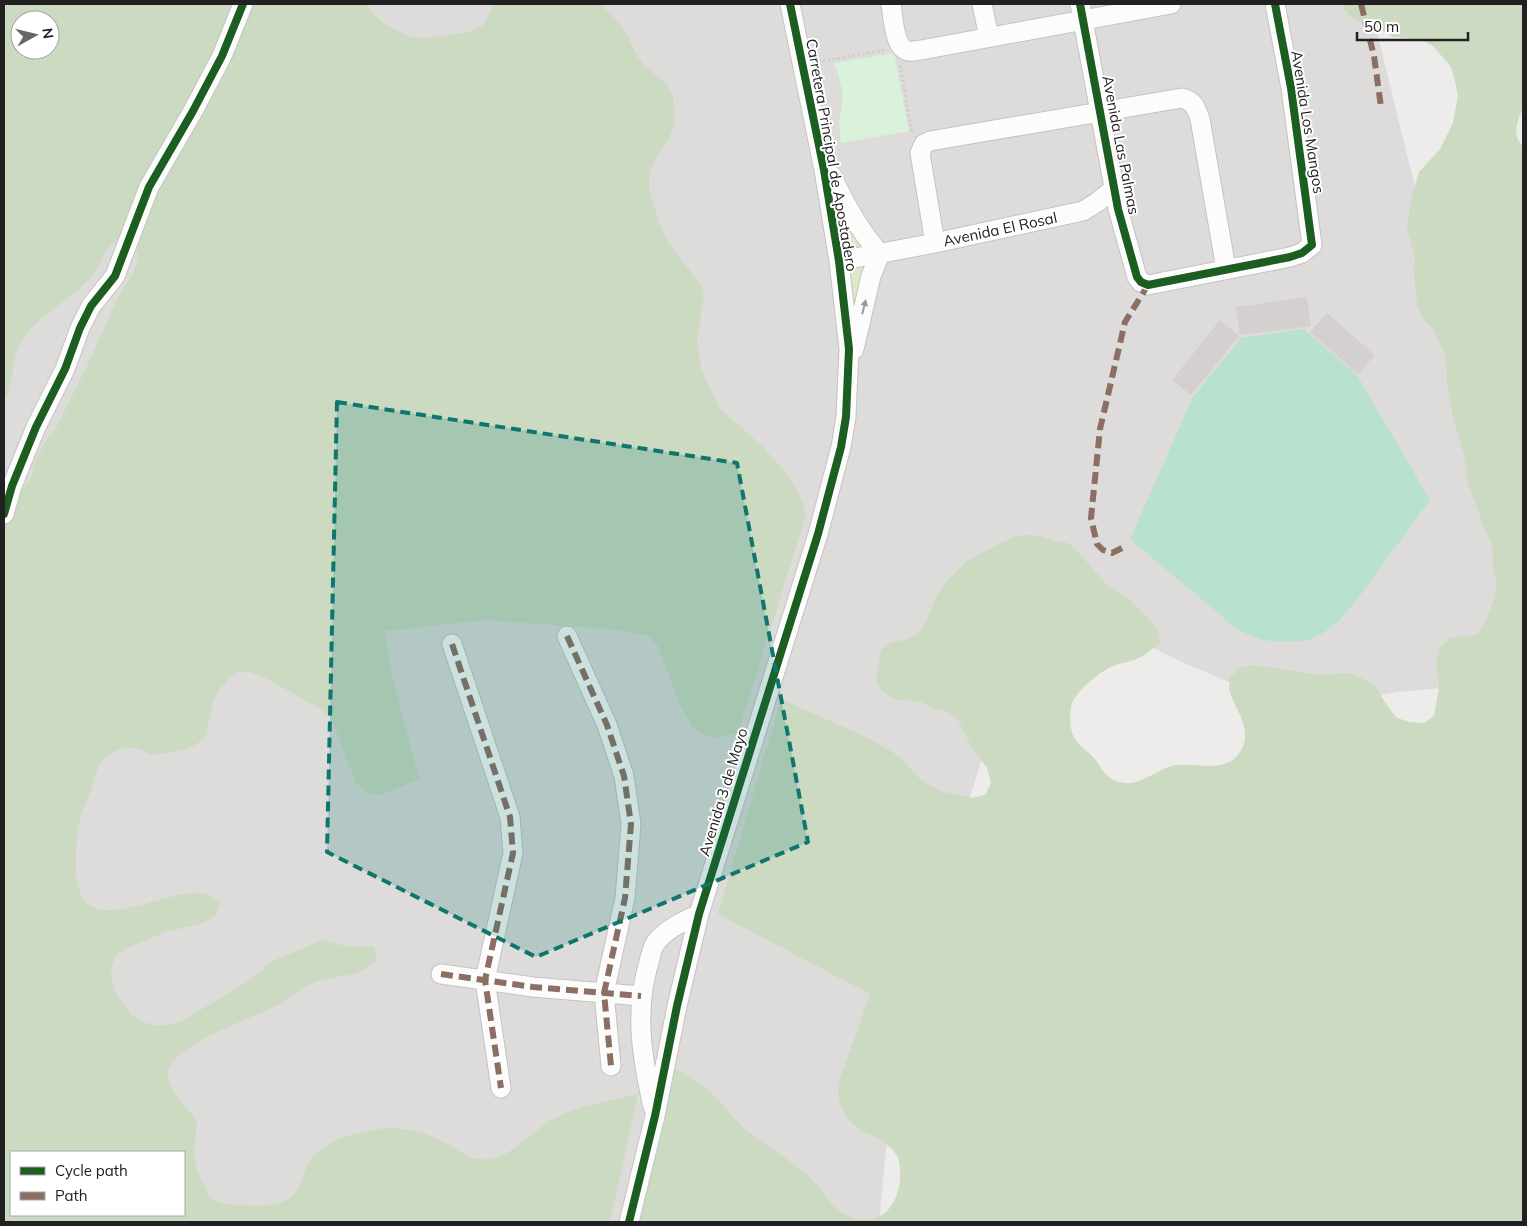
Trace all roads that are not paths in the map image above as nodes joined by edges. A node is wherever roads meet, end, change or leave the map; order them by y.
1 (243, 4) edge
2 (790, 4) edge
3 (891, 4) edge
4 (982, 4) edge
5 (1171, 4) edge
6 (1275, 4) edge
7 (1082, 12) edge
8 (989, 37) junction
9 (1101, 113) junction
10 (820, 150) junction
11 (1114, 189) junction
12 (935, 243) junction
13 (880, 254) junction
14 (839, 261) junction
15 (1226, 269) junction
16 (849, 372) junction
17 (4, 514) edge
18 (567, 636) dead end
19 (452, 644) dead end
20 (699, 914) junction
21 (441, 974) dead end
22 (485, 980) junction
23 (604, 993) junction
24 (641, 996) junction
25 (611, 1066) dead end
26 (501, 1088) dead end
27 (654, 1116) junction
28 (629, 1222) edge

1 - 17 street
2 - 10 street, Carretera Principal de Apostadero
3 - 8 street
4 - 8 street
5 - 7 street
6 - 15 street, Avenida Los Mangos
7 - 8 street
7 - 9 street, Avenida Las Palmas
9 - 11 street, Avenida Las Palmas
9 - 12 street
9 - 15 street
10 - 13 street
10 - 14 street, Carretera Principal de Apostadero
11 - 12 street, Avenida El Rosal
11 - 15 street, Avenida Las Palmas
12 - 13 street, Avenida El Rosal
13 - 14 street, Avenida El Rosal
16 -> 13 street
14 - 16 street, Carretera Principal de Apostadero
16 - 20 street, Avenida 3 de Mayo
18 - 23 street
19 - 22 street
20 - 24 street
20 - 27 street, Avenida 3 de Mayo
21 - 22 street
22 - 23 street
22 - 26 street
23 - 24 street
23 - 25 street
24 - 27 street
27 - 28 street, Avenida 3 de Mayo

